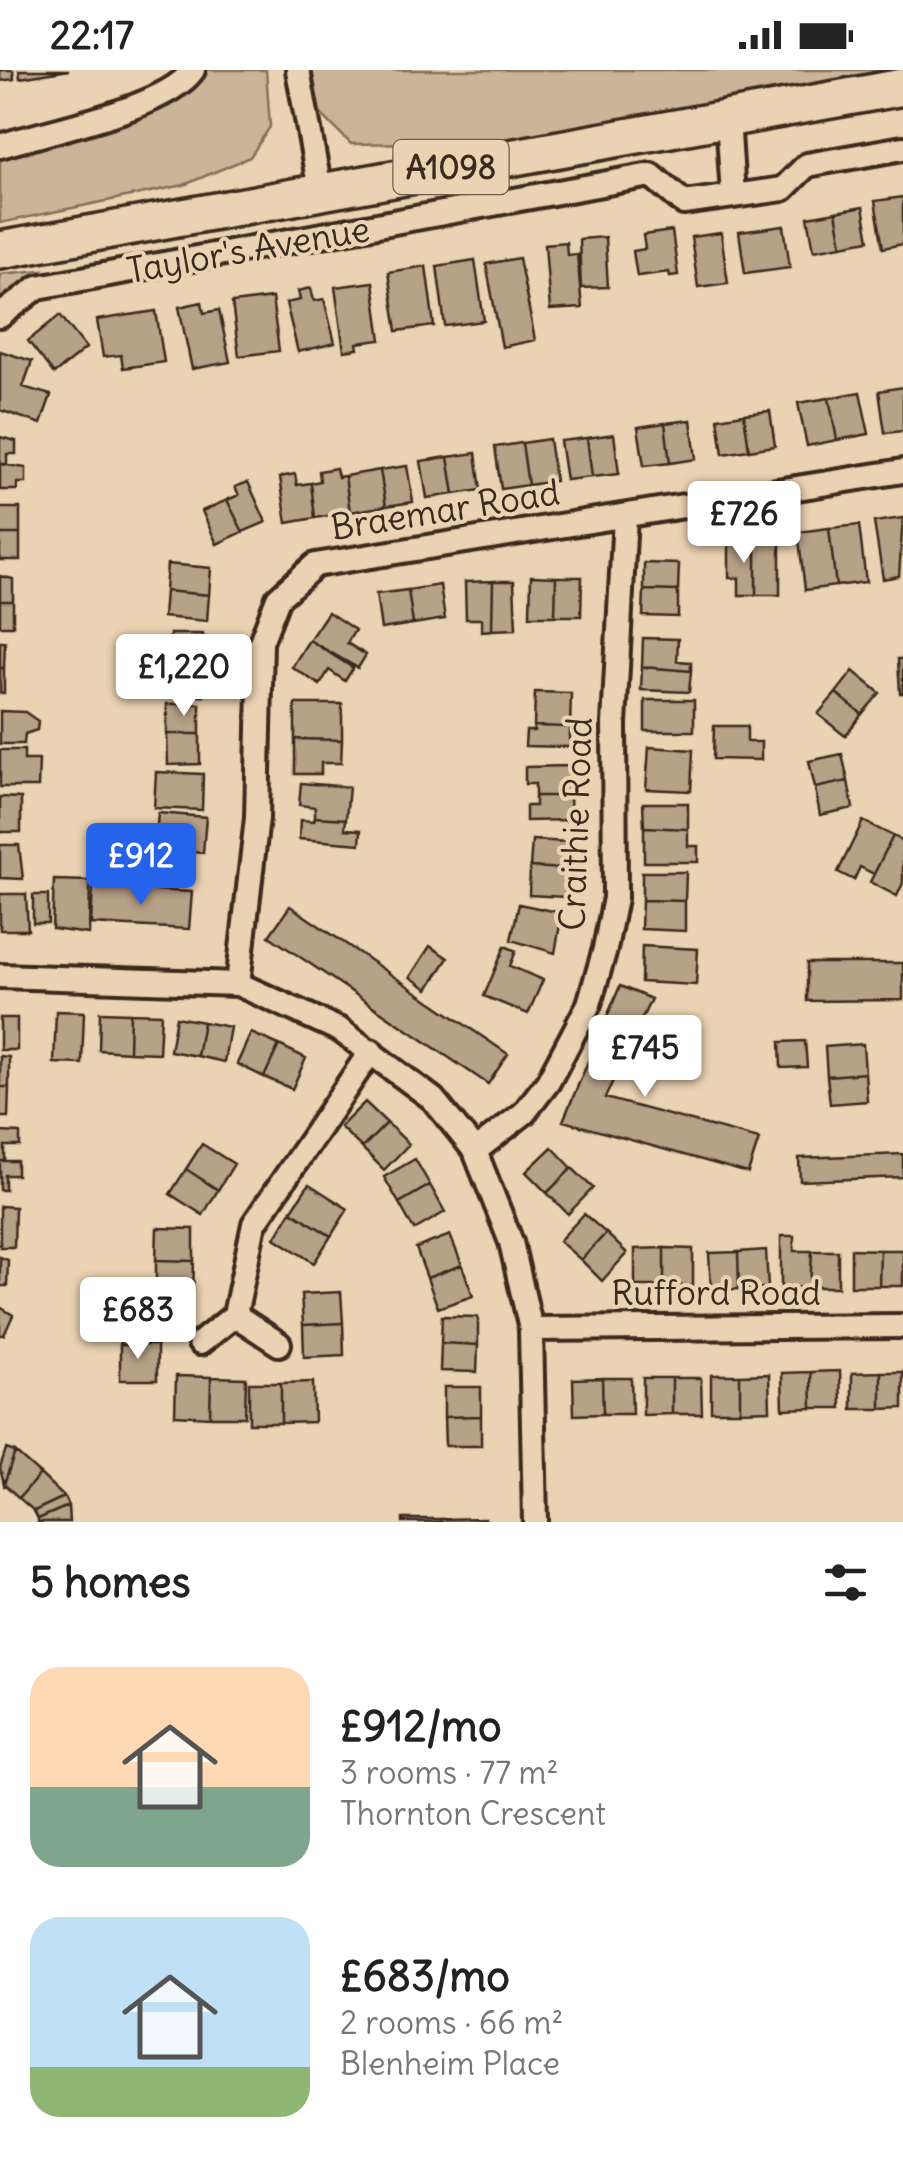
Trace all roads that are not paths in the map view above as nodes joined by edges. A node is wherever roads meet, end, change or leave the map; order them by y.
1 (193, 70) edge
2 (298, 70) edge
3 (899, 82) edge
4 (728, 118) junction
5 (0, 146) edge
6 (903, 148) edge
7 (320, 190) junction
8 (733, 196) junction
9 (0, 250) edge
10 (0, 316) edge
11 (903, 471) edge
12 (625, 516) junction
13 (0, 976) edge
14 (238, 984) junction
15 (371, 1052) junction
16 (475, 1151) junction
17 (236, 1315) junction
18 (903, 1326) edge
19 (530, 1329) junction
20 (200, 1343) dead end
21 (279, 1344) dead end
22 (535, 1522) edge

1 - 5 street
2 - 7 street
3 - 4 main road, Taylor's Avenue / A1098
4 - 7 main road, Taylor's Avenue / A1098
4 - 8 street
6 - 8 street, Taylor's Avenue
7 - 9 main road, Taylor's Avenue / A1098
8 - 10 street, Taylor's Avenue
11 - 12 street, Braemar Road
12 - 14 street, Braemar Road
12 - 16 street, Craithie Road
13 - 14 street
14 - 15 street
15 - 16 street
15 - 17 street
16 - 19 street
17 - 20 street
17 - 21 street
18 - 19 street, Rufford Road
19 - 22 street

